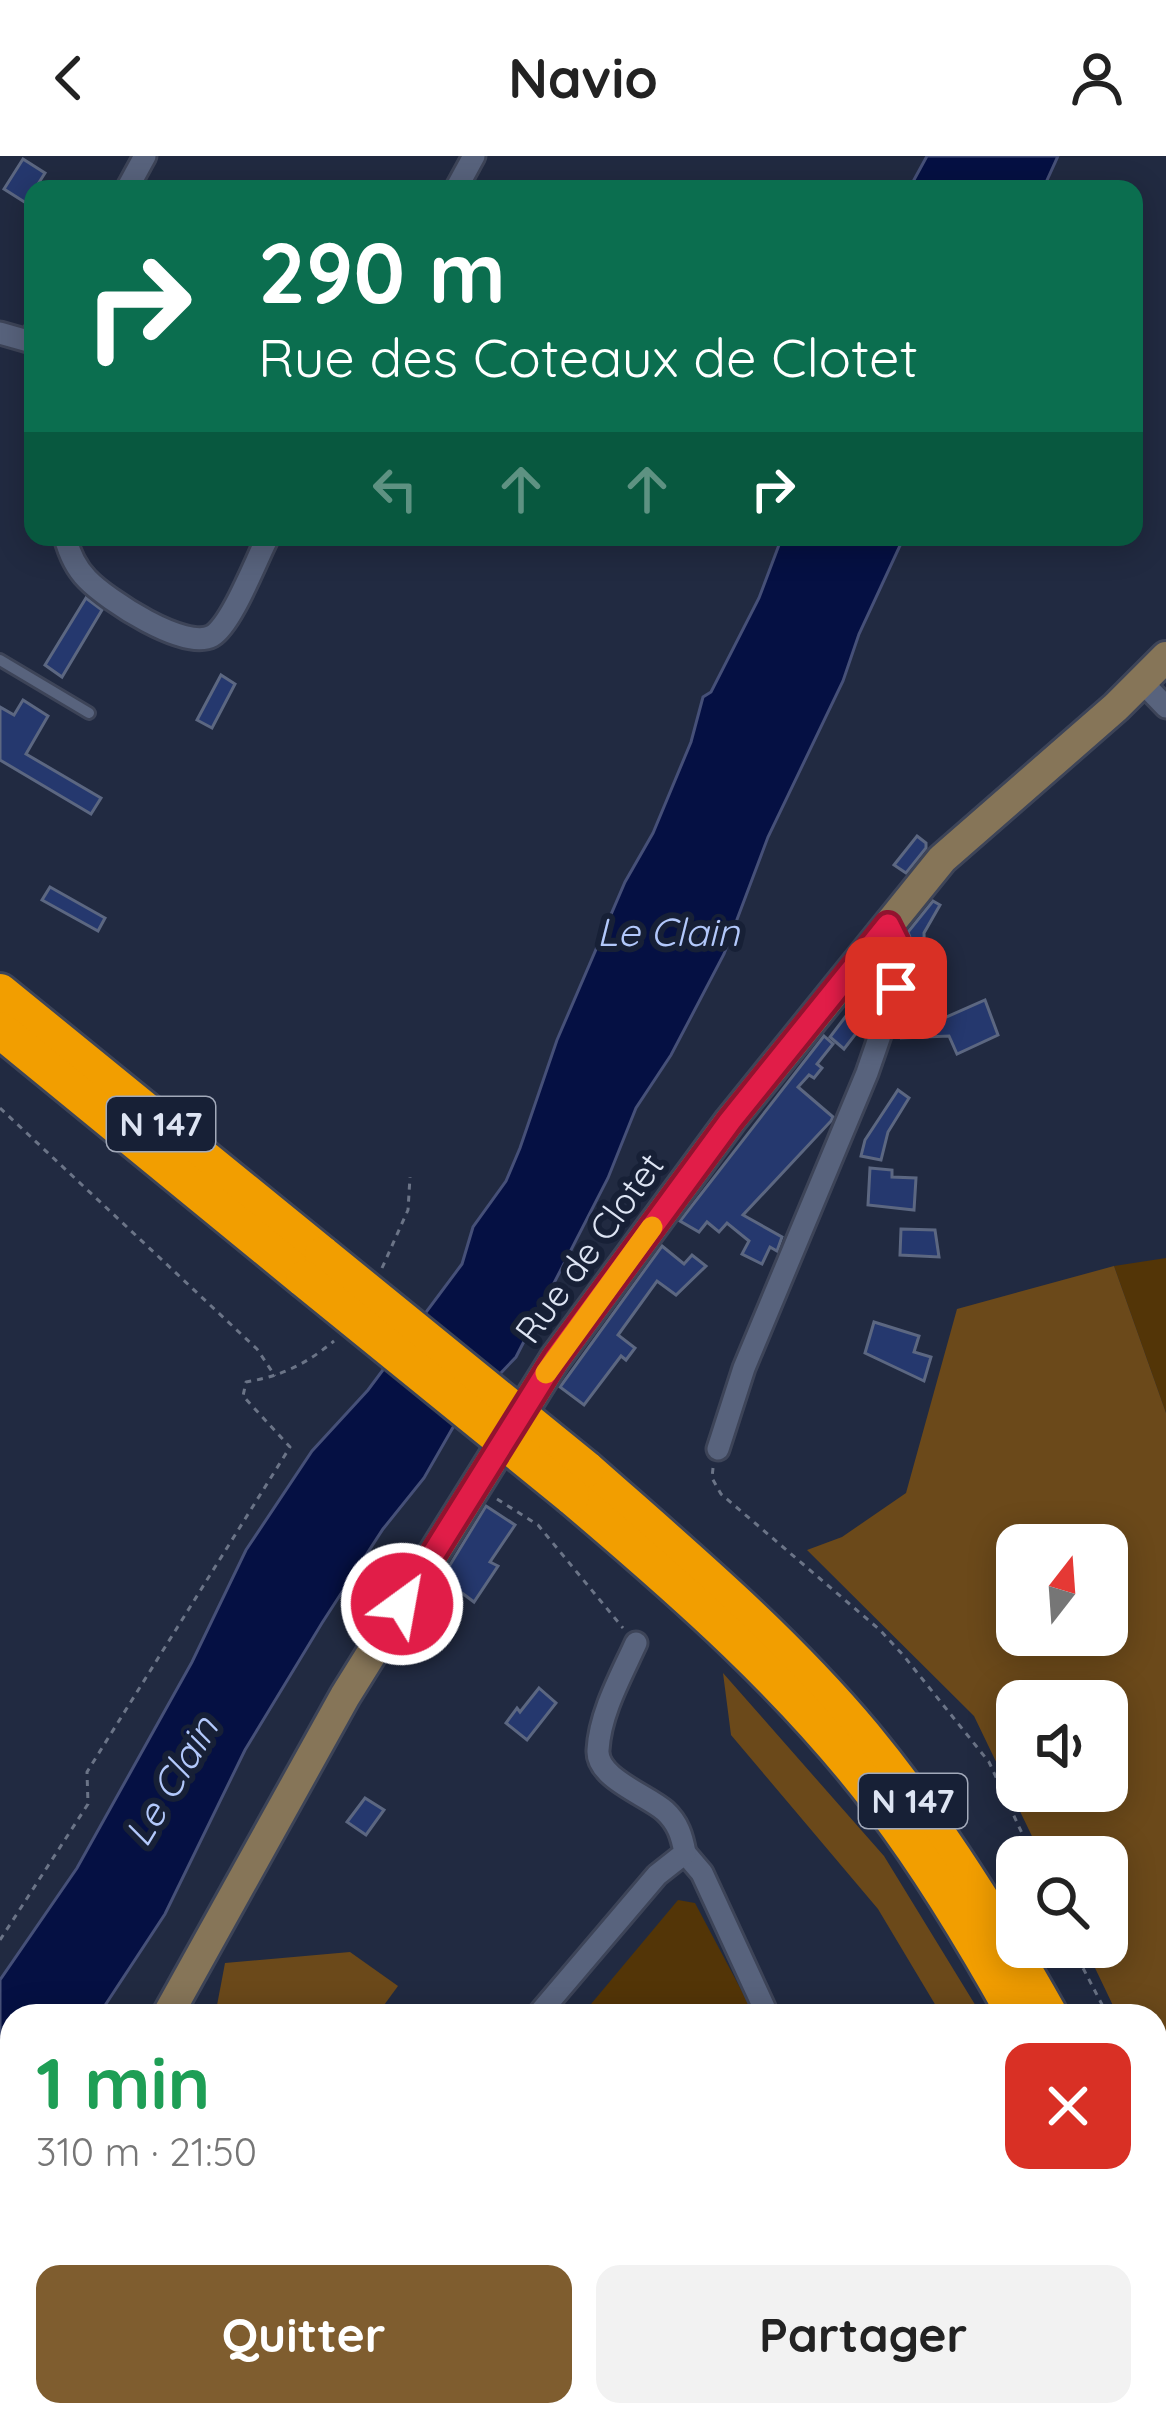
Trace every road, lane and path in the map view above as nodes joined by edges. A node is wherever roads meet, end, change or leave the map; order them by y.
1 (70, 546) edge
2 (263, 546) edge
3 (1166, 657) edge
4 (0, 660) edge
5 (1142, 682) junction
6 (1166, 707) edge
7 (89, 713) dead end
8 (888, 925) junction
9 (0, 992) edge
10 (0, 1030) edge
11 (0, 1108) edge
12 (410, 1177) dead end
13 (314, 1267) junction
14 (377, 1278) dead end
15 (335, 1341) dead end
16 (276, 1377) junction
17 (718, 1449) joint
18 (579, 1482) junction
19 (475, 1485) junction
20 (636, 1643) joint
21 (1023, 1836) edge
22 (685, 1853) junction
23 (0, 1940) edge
24 (1083, 1968) edge
25 (174, 2004) edge
26 (547, 2004) edge
27 (763, 2004) edge
28 (1009, 2004) edge
29 (1043, 2004) edge
30 (1102, 2004) edge

1 - 2 street
3 - 5 main road, Rue de Clotet
4 - 7 lane
5 - 6 street
5 - 8 main road, Rue de Clotet
8 - 17 street
8 - 19 main road, Rue de Clotet
9 - 13 highway, N 147
10 - 13 highway, N 147
11 - 16 path
12 - 14 path
13 - 18 highway, N 147, bridge
15 - 16 path
16 - 23 path
17 - 21 path
18 - 28 highway, N 147
18 - 29 highway, N 147
19 - 20 path
19 - 25 main road, Rue de Clotet
20 - 22 street
22 - 26 street
22 - 27 street
24 - 30 path

